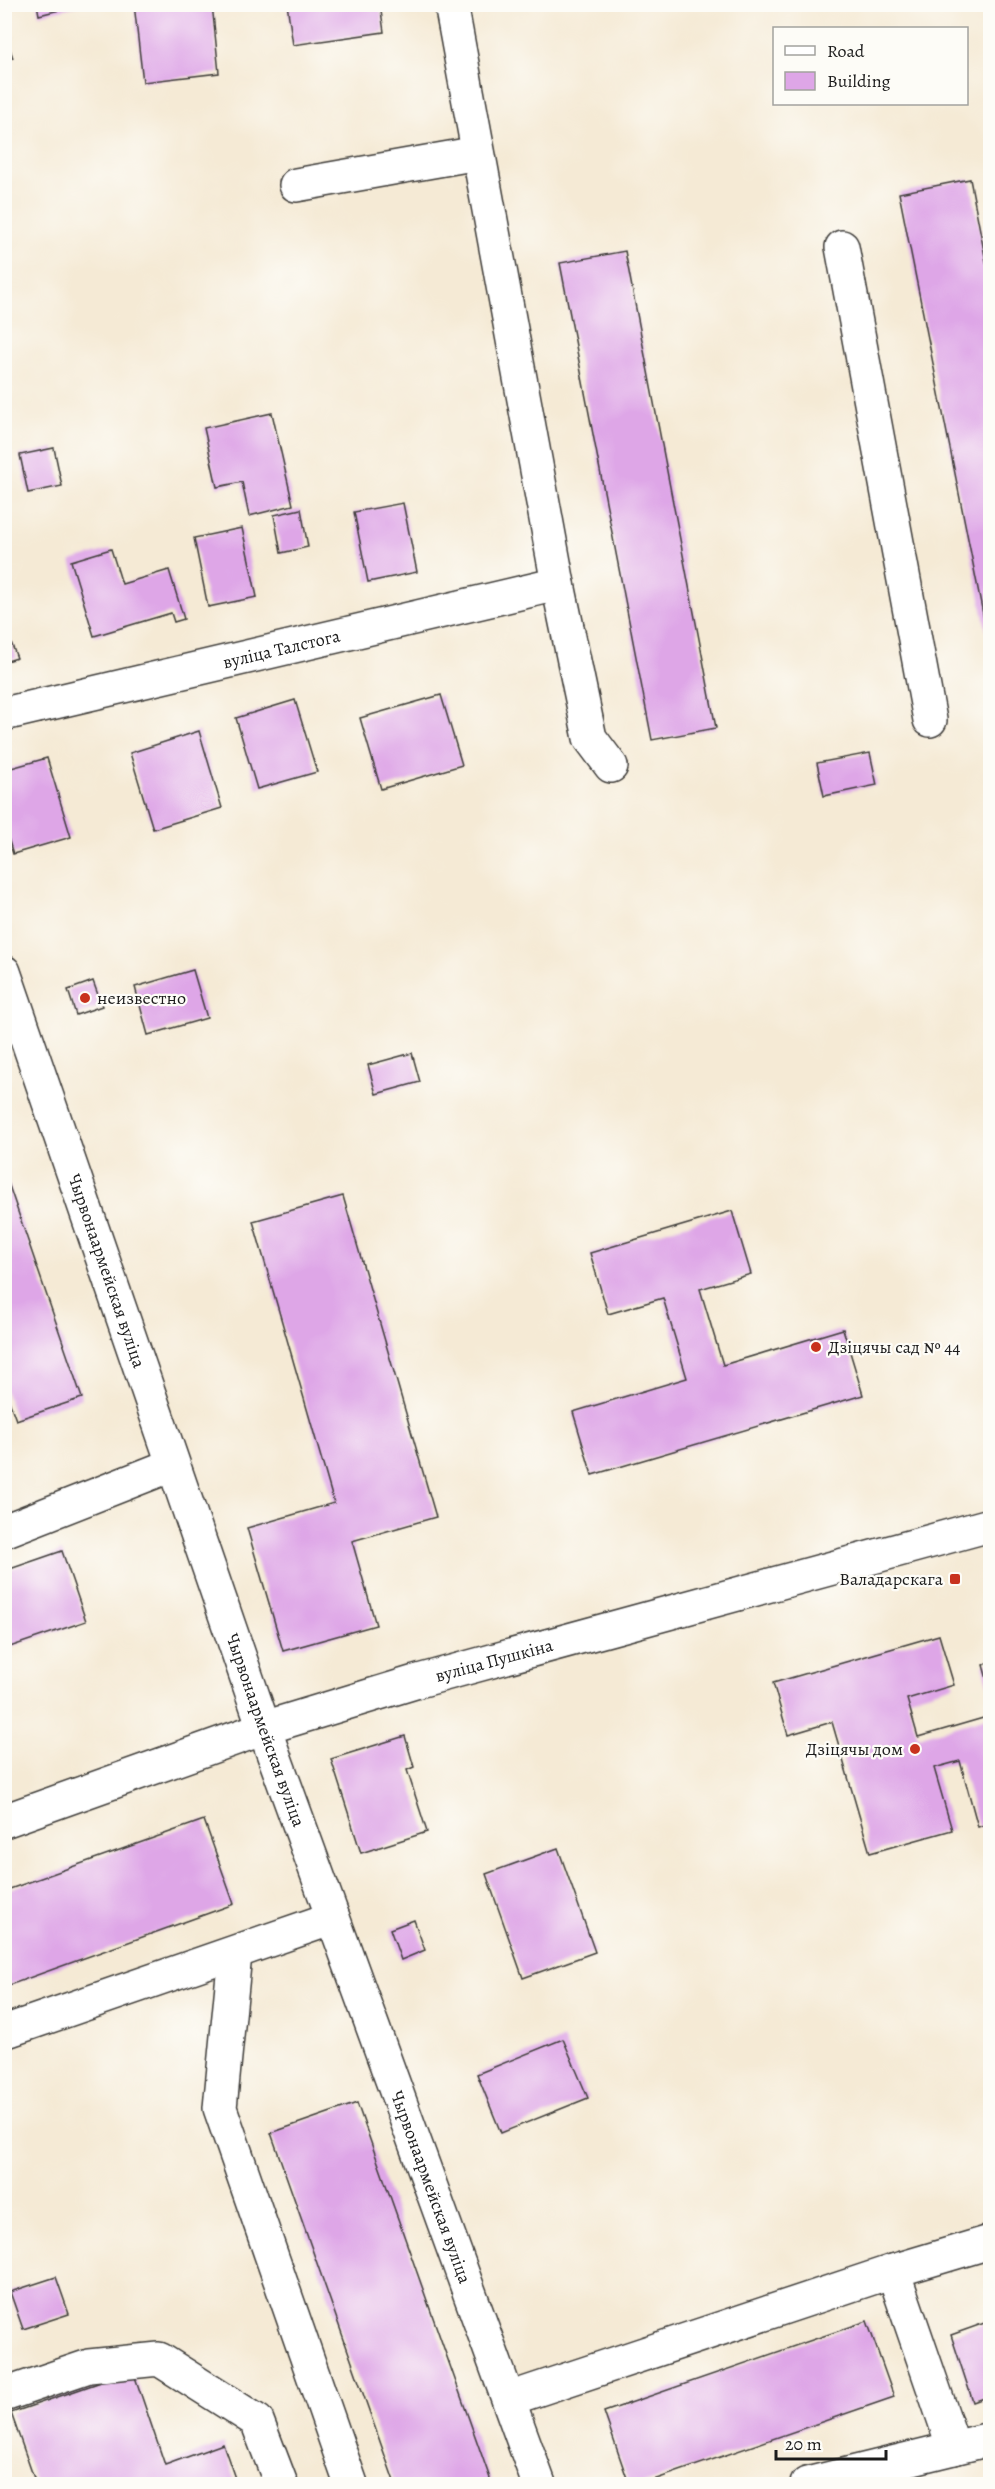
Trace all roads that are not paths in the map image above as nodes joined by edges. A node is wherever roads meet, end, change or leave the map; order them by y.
1 (451, 4) edge
2 (478, 153) junction
3 (296, 185) dead end
4 (842, 247) dead end
5 (558, 584) junction
6 (4, 714) edge
7 (930, 720) dead end
8 (611, 766) dead end
9 (4, 972) edge
10 (172, 1465) junction
11 (990, 1525) edge
12 (4, 1530) edge
13 (264, 1728) junction
14 (4, 1821) edge
15 (333, 1918) junction
16 (235, 1954) junction
17 (4, 2032) edge
18 (990, 2242) edge
19 (893, 2271) junction
20 (4, 2396) edge
21 (509, 2399) junction
22 (990, 2439) edge
23 (954, 2448) junction
24 (281, 2484) edge
25 (351, 2484) edge
26 (538, 2484) edge
27 (807, 2484) edge

1 - 2 street
2 - 3 street
2 - 5 street
4 - 7 street
5 - 6 street, вуліца Талстога
5 - 8 street
9 - 10 street, Чырвонаармейская вуліца
10 - 12 street
10 - 13 street, Чырвонаармейская вуліца
11 - 13 street, вуліца Пушкіна
13 - 14 street, вуліца Пушкіна
13 - 15 street, Чырвонаармейская вуліца
15 - 16 street
15 - 21 street, Чырвонаармейская вуліца
16 - 17 street
16 - 25 street
18 - 19 street
19 - 21 street
19 - 23 street
20 - 24 street
21 - 26 street, Чырвонаармейская вуліца
22 - 23 street
23 - 27 street

